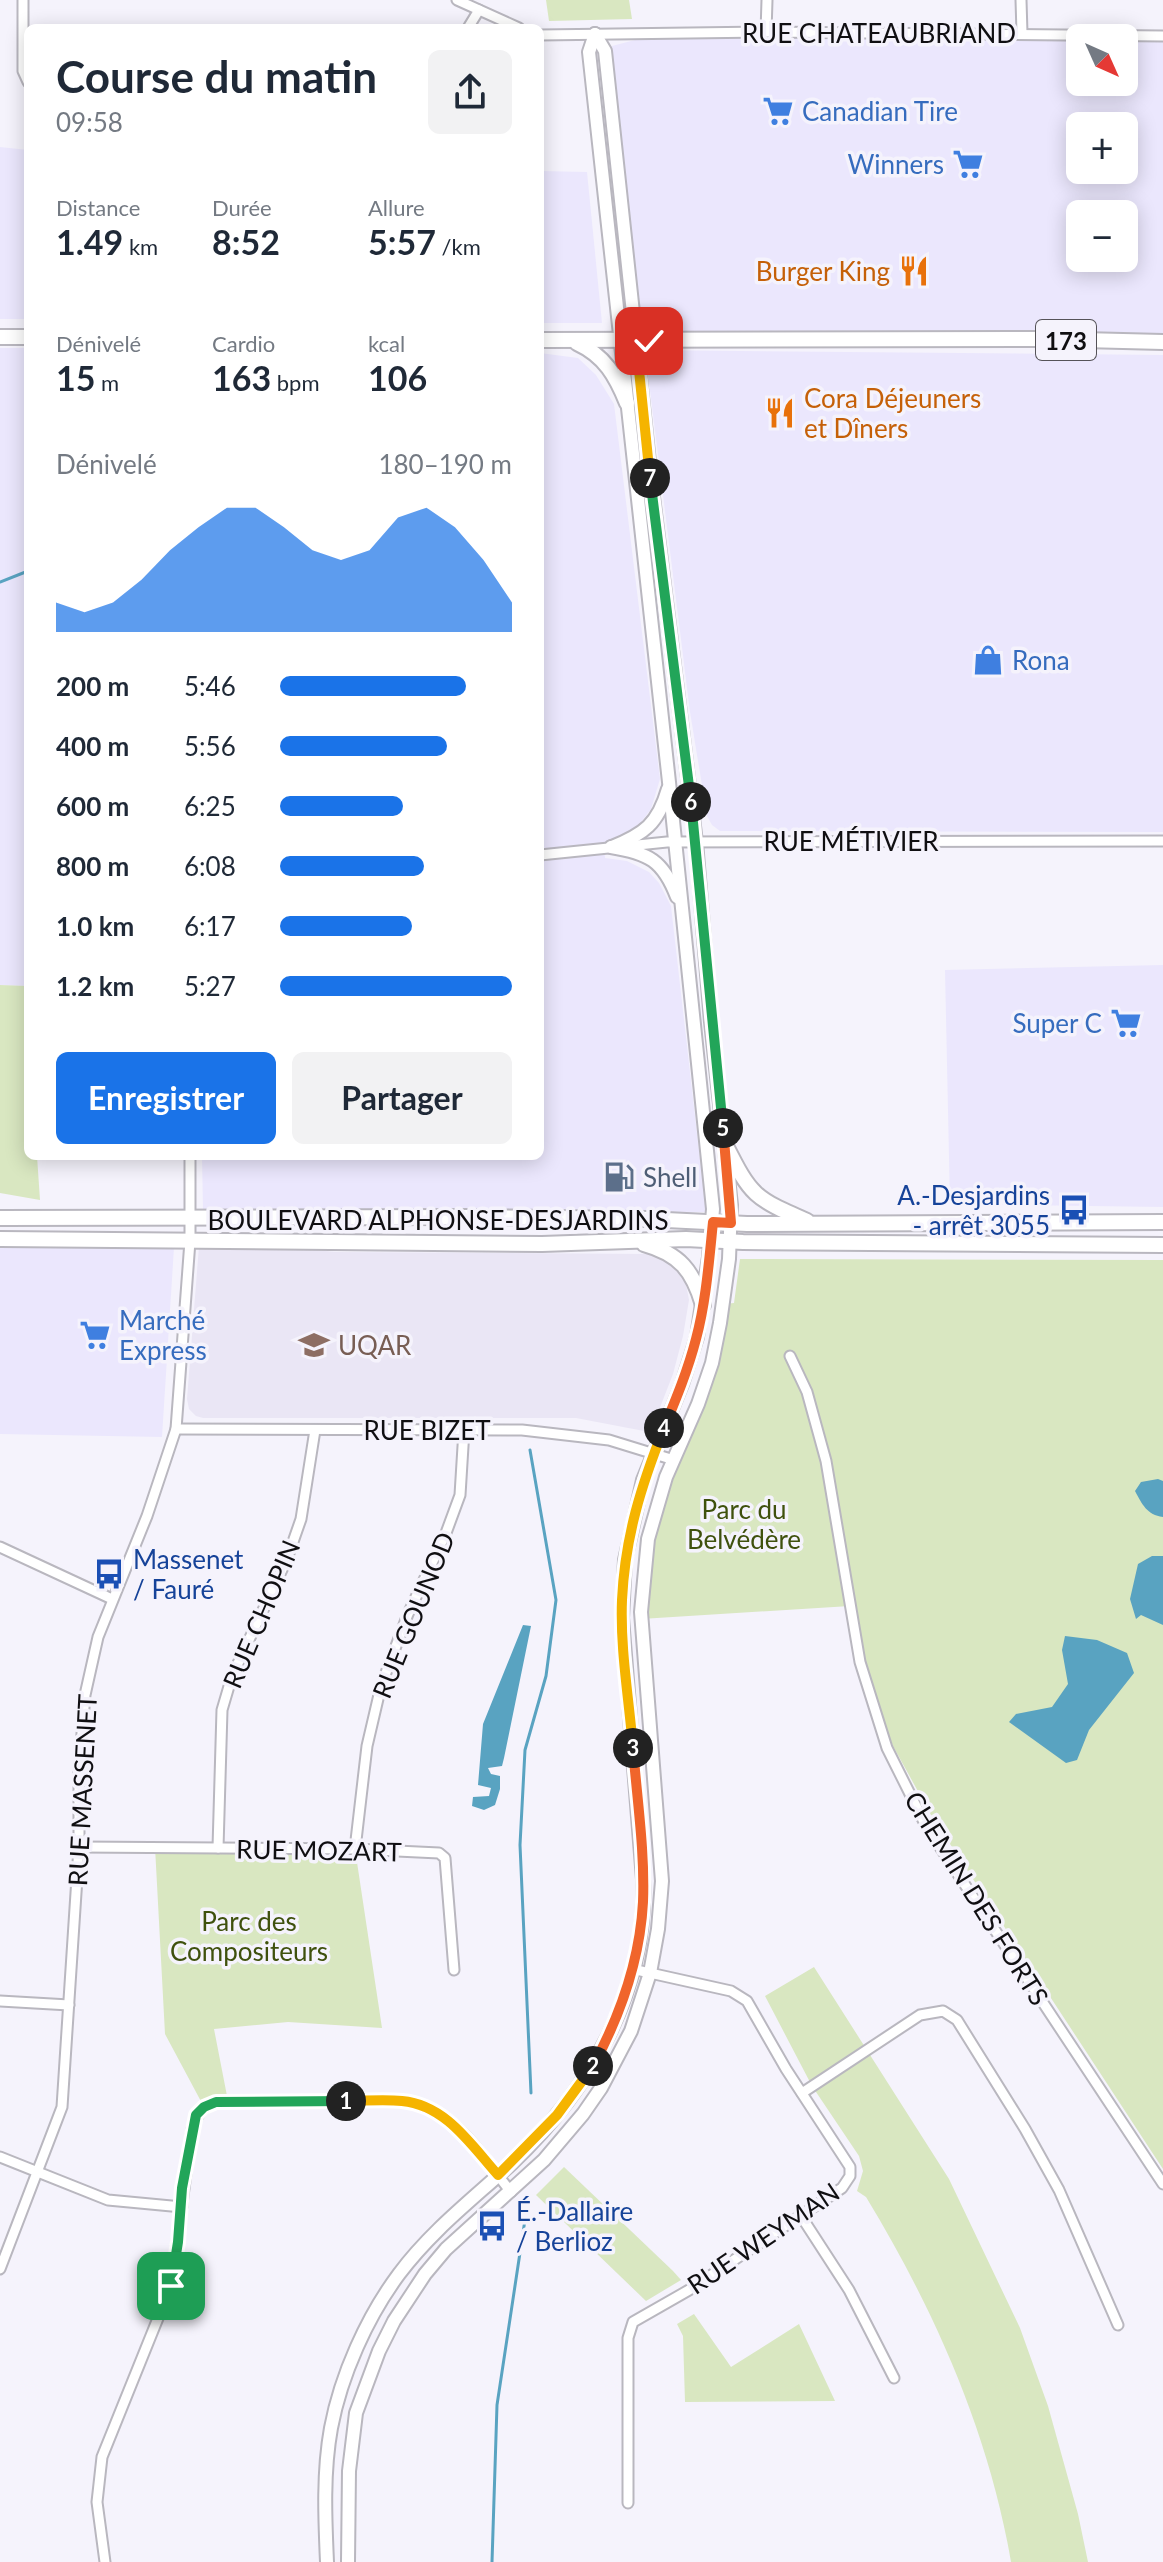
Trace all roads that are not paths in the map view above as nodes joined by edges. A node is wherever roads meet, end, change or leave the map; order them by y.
1 (23, 0) edge
2 (457, 0) edge
3 (767, 0) edge
4 (1021, 0) edge
5 (479, 10) junction
6 (470, 24) edge
7 (510, 24) edge
8 (766, 32) junction
9 (1022, 33) junction
10 (595, 34) junction
11 (544, 35) edge
12 (1163, 36) edge
13 (24, 73) edge
14 (0, 337) edge
15 (24, 337) edge
16 (544, 340) edge
17 (573, 341) junction
18 (628, 341) junction
19 (1163, 342) edge
20 (627, 403) junction
21 (669, 782) junction
22 (1163, 841) edge
23 (675, 842) junction
24 (696, 842) junction
25 (611, 847) junction
26 (544, 855) edge
27 (683, 914) junction
28 (725, 1144) junction
29 (190, 1160) edge
30 (0, 1218) edge
31 (190, 1219) junction
32 (713, 1222) junction
33 (1163, 1222) edge
34 (731, 1223) junction
35 (815, 1224) junction
36 (0, 1239) edge
37 (711, 1240) junction
38 (190, 1241) junction
39 (632, 1241) junction
40 (730, 1241) junction
41 (1163, 1245) edge
42 (703, 1305) junction
43 (790, 1356) dead end
44 (176, 1429) junction
45 (315, 1430) junction
46 (464, 1430) junction
47 (654, 1453) junction
48 (674, 1460) junction
49 (0, 1547) edge
50 (112, 1599) junction
51 (79, 1847) junction
52 (218, 1848) junction
53 (355, 1849) junction
54 (632, 1969) junction
55 (454, 1970) dead end
56 (650, 1973) junction
57 (0, 2001) edge
58 (69, 2005) junction
59 (802, 2093) junction
60 (0, 2157) edge
61 (37, 2171) junction
62 (498, 2175) junction
63 (1163, 2184) edge
64 (511, 2192) junction
65 (182, 2207) junction
66 (801, 2216) junction
67 (0, 2269) edge
68 (1118, 2325) dead end
69 (894, 2378) dead end
70 (628, 2503) dead end
71 (105, 2562) edge
72 (327, 2562) edge
73 (348, 2562) edge

1 - 13 street
2 - 5 street
3 - 8 street
4 - 9 street
5 - 6 street
5 - 7 street
8 - 9 street, RUE CHATEAUBRIAND
8 - 10 street, RUE CHATEAUBRIAND
9 - 12 street, RUE CHATEAUBRIAND
10 - 11 street, RUE CHATEAUBRIAND
10 - 18 street
14 - 15 main road
16 - 17 main road, 173
17 - 18 main road, 173
17 - 20 main road
18 - 19 main road, 173
18 - 20 street
18 - 24 street
20 - 21 street
21 - 23 street
21 - 25 street
22 - 24 street, RUE MÉTIVIER
23 - 24 street, RUE MÉTIVIER
23 - 25 street, RUE MÉTIVIER
23 - 27 street
24 - 28 street
25 - 26 street, RUE MÉTIVIER
25 - 27 street
27 - 32 street
28 - 34 street
28 - 35 main road
29 - 31 street, RUE MASSENET
30 - 31 main road, BOULEVARD ALPHONSE-DESJARDINS
31 - 32 main road, BOULEVARD ALPHONSE-DESJARDINS
31 - 38 street, RUE MASSENET
32 - 34 main road, BOULEVARD ALPHONSE-DESJARDINS
32 - 37 street
33 - 35 main road, BOULEVARD ALPHONSE-DESJARDINS
34 - 35 main road, BOULEVARD ALPHONSE-DESJARDINS
34 - 40 street
36 - 38 main road, BOULEVARD ALPHONSE-DESJARDINS
37 - 39 main road, BOULEVARD ALPHONSE-DESJARDINS
37 - 40 main road, BOULEVARD ALPHONSE-DESJARDINS
37 - 42 street
38 - 39 main road, BOULEVARD ALPHONSE-DESJARDINS
38 - 44 street, RUE MASSENET
39 - 42 main road
40 - 41 main road, BOULEVARD ALPHONSE-DESJARDINS
40 - 48 street
42 - 47 street
43 - 63 street, CHEMIN DES FORTS
44 - 45 street, RUE BIZET
44 - 50 street, RUE MASSENET
45 - 46 street, RUE BIZET
45 - 52 street, RUE CHOPIN
46 - 47 street, RUE BIZET
46 - 53 street, RUE GOUNOD
47 - 48 street, RUE BIZET
47 - 54 street
48 - 56 street
49 - 50 street
50 - 51 street, RUE MASSENET
51 - 52 street, RUE MOZART
51 - 58 street, RUE MASSENET
52 - 53 street, RUE MOZART
53 - 55 street, RUE MOZART
54 - 56 street, RUE WEYMAN
54 - 62 street
56 - 59 street, RUE WEYMAN
56 - 64 street
57 - 58 street
58 - 61 street, RUE MASSENET
59 - 66 street, RUE WEYMAN
59 - 68 street
60 - 61 street
61 - 65 street
61 - 67 street, RUE MASSENET
62 - 64 street
62 - 65 street
62 - 72 street
64 - 73 street
65 - 71 street
66 - 69 street
66 - 70 street, RUE WEYMAN

